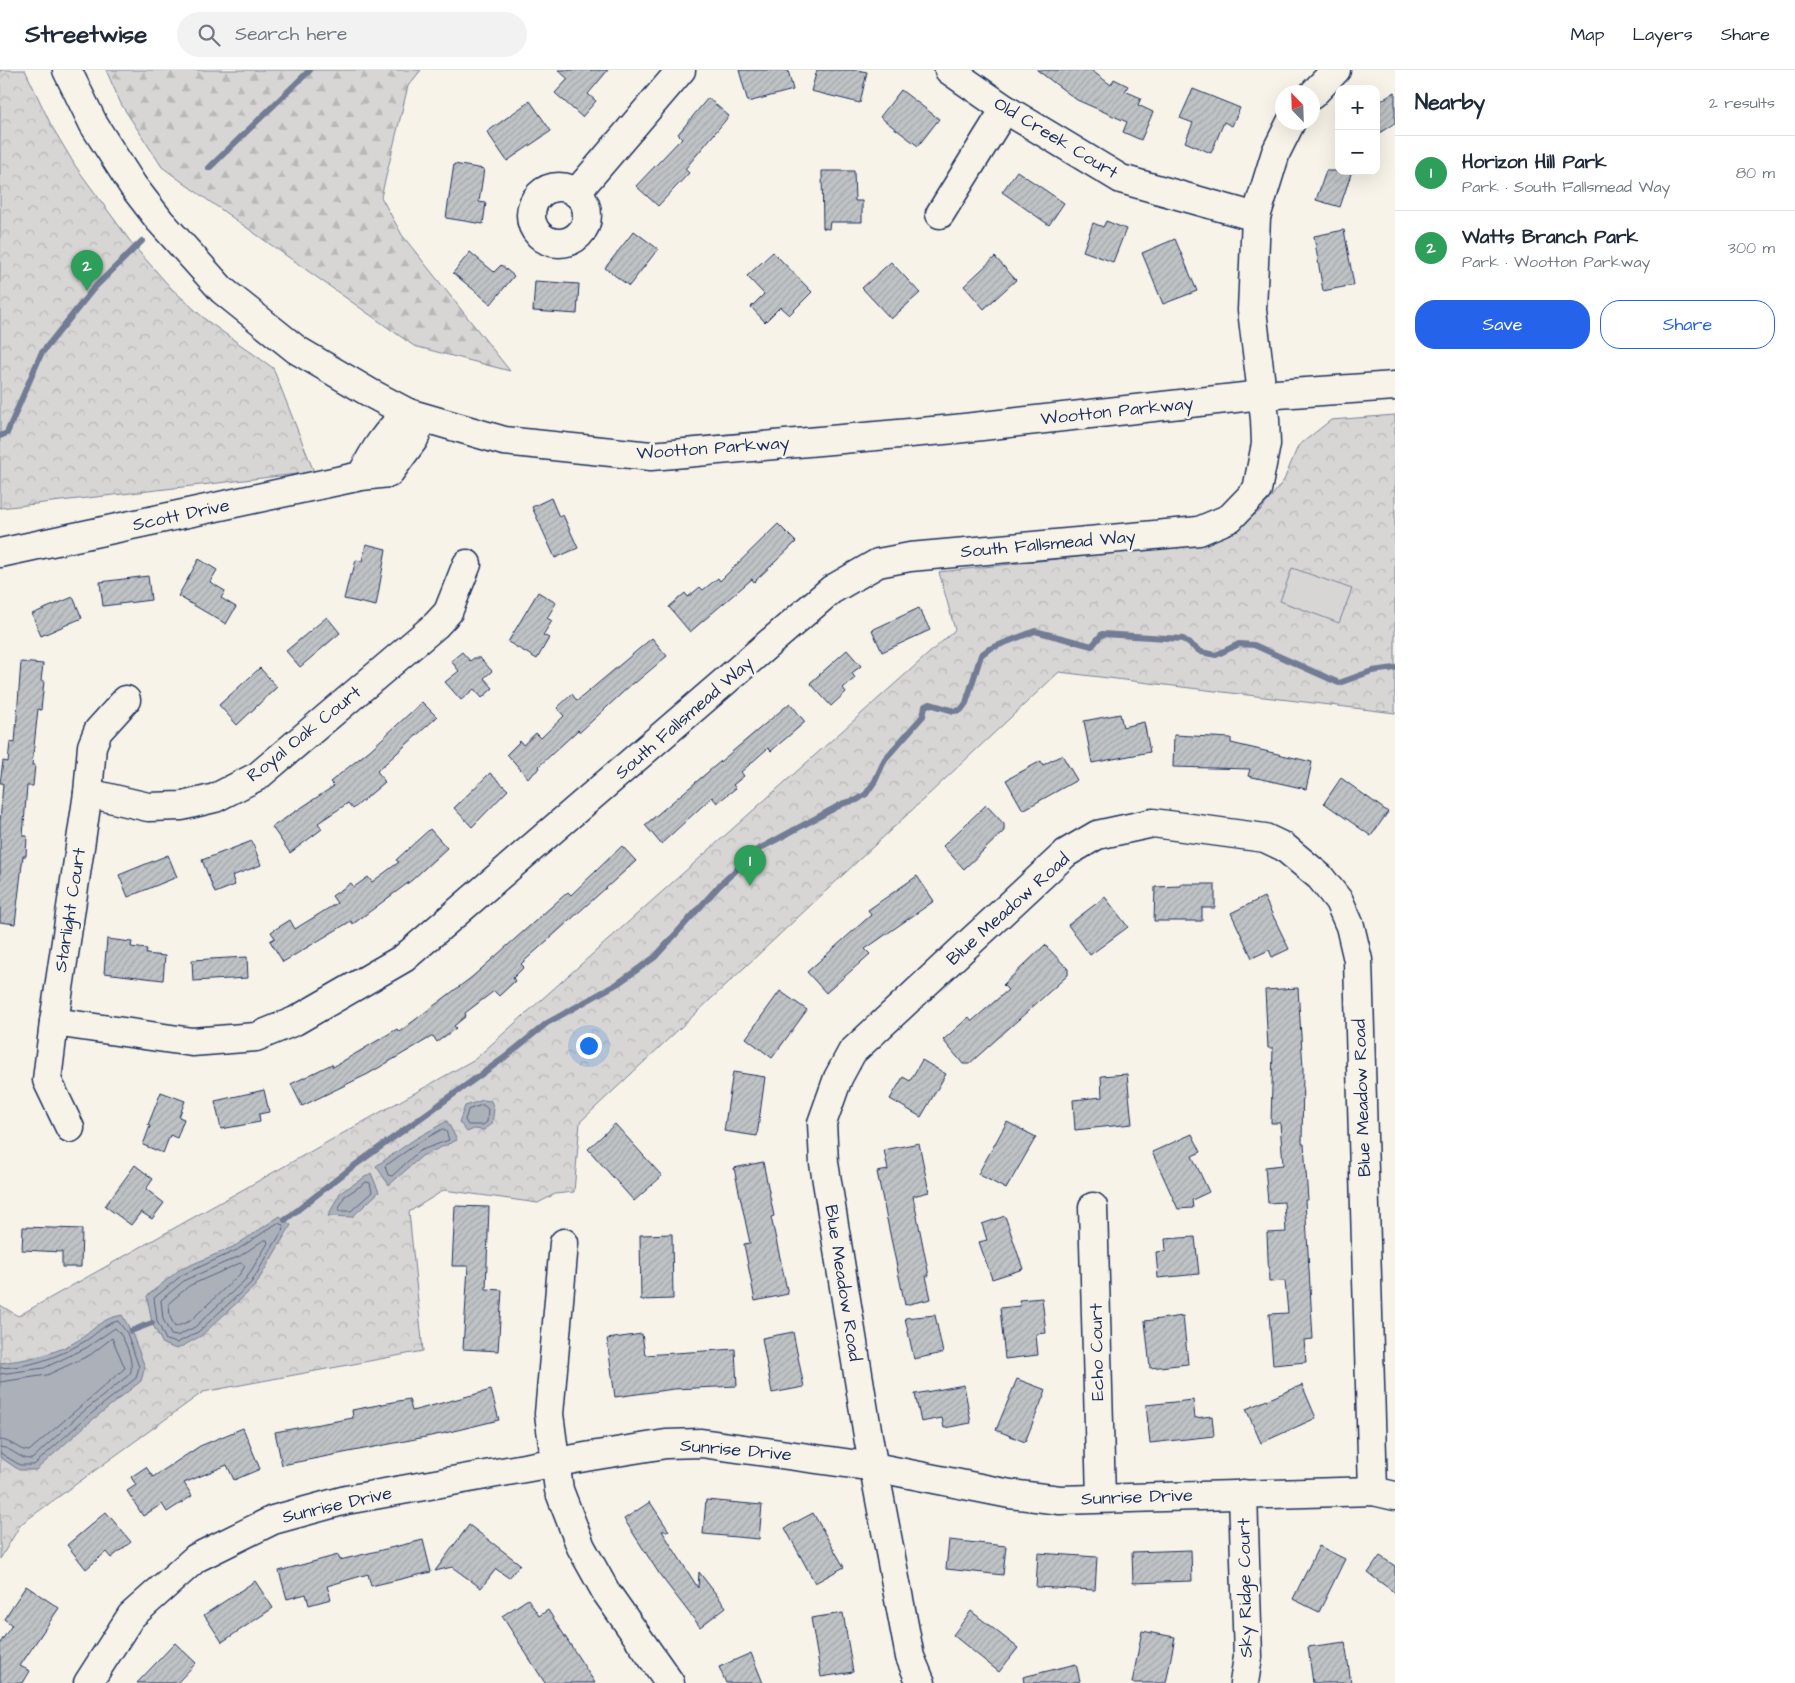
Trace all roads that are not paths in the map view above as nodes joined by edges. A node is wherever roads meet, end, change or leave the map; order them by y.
1 (67, 70) edge
2 (681, 70) edge
3 (949, 70) edge
4 (1336, 70) edge
5 (1320, 87) edge
6 (1005, 109) junction
7 (1287, 130) edge
8 (576, 193) dead end
9 (940, 214) dead end
10 (1256, 217) junction
11 (1395, 386) edge
12 (1262, 394) junction
13 (416, 415) junction
14 (0, 553) edge
15 (466, 564) dead end
16 (126, 700) dead end
17 (88, 794) junction
18 (54, 1022) junction
19 (70, 1128) dead end
20 (1093, 1207) dead end
21 (564, 1243) dead end
22 (554, 1462) junction
23 (874, 1467) junction
24 (1243, 1494) junction
25 (1384, 1494) edge
26 (1100, 1498) junction
27 (88, 1683) edge
28 (670, 1683) edge
29 (922, 1683) edge
30 (1244, 1683) edge

1 - 13 street, Wootton Parkway
2 - 8 street
3 - 6 street, Old Creek Court
4 - 5 street
6 - 9 street
6 - 10 street, Old Creek Court
7 - 10 street, South Fallsmead Way
10 - 12 street, South Fallsmead Way
11 - 12 street, Wootton Parkway
12 - 13 street, Wootton Parkway
12 - 18 street, South Fallsmead Way
13 - 14 street, Scott Drive
15 - 17 street, Royal Oak Court
16 - 17 street, Starlight Court
17 - 18 street, Starlight Court
18 - 19 street, Starlight Court
20 - 26 street, Echo Court
21 - 22 street
22 - 23 street, Sunrise Drive
22 - 27 street, Sunrise Drive
22 - 28 street
23 - 25 street, Blue Meadow Road
23 - 26 street, Sunrise Drive
23 - 29 street, Blue Meadow Road
24 - 25 street, Sunrise Drive
24 - 26 street, Sunrise Drive
24 - 30 street, Sky Ridge Court

